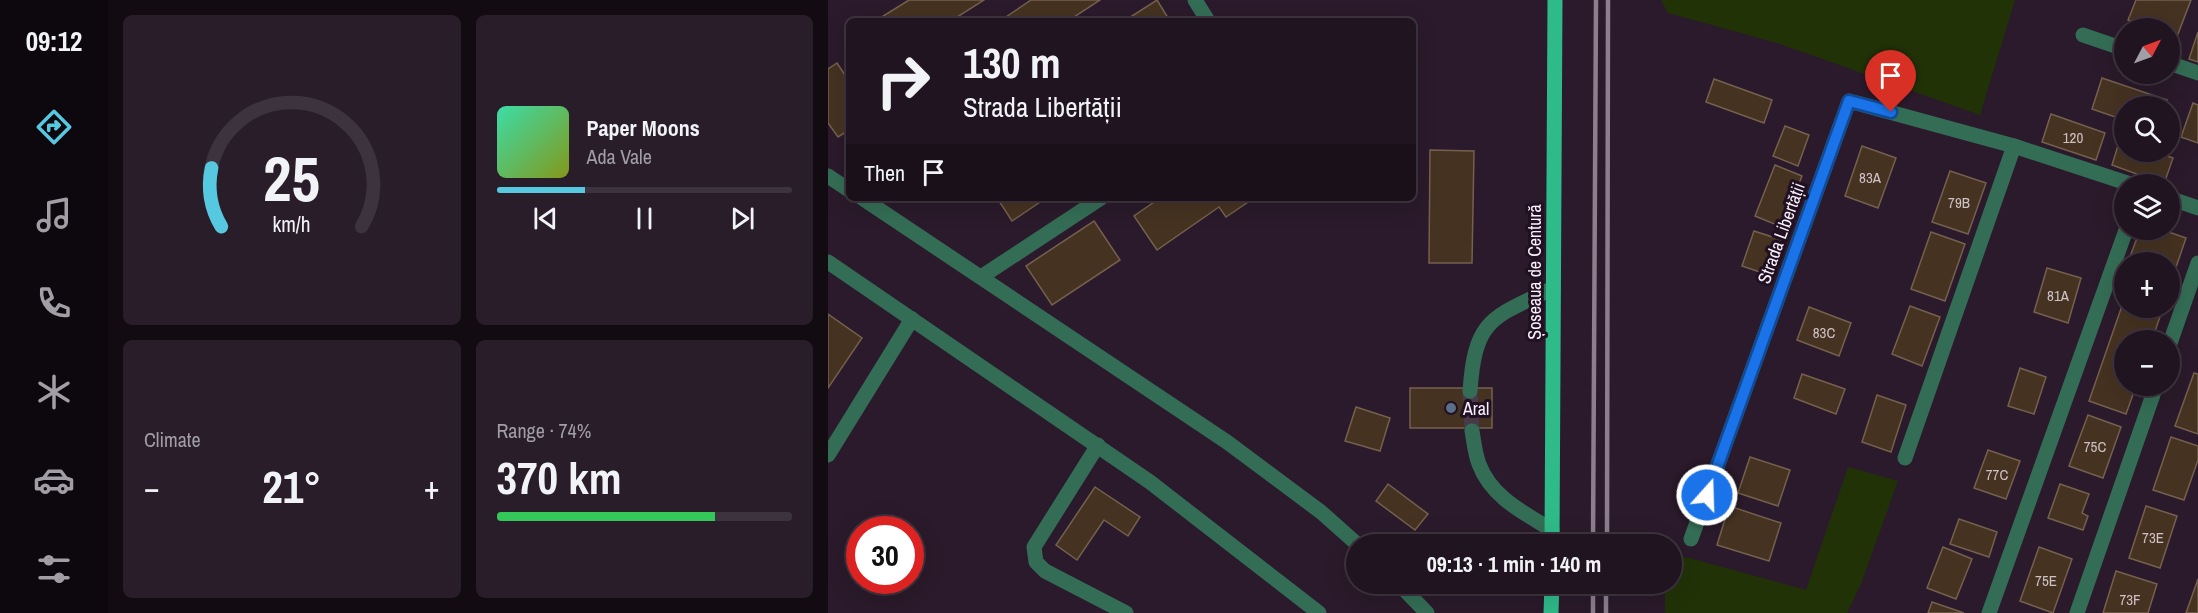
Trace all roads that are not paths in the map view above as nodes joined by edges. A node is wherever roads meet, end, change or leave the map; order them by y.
1 (1195, 0) edge
2 (1555, 0) edge
3 (1206, 18) edge
4 (2084, 35) dead end
5 (2114, 46) edge
6 (2180, 67) edge
7 (2198, 73) edge
8 (2014, 146) junction
9 (828, 176) edge
10 (2114, 179) edge
11 (846, 188) edge
12 (867, 201) edge
13 (1096, 201) edge
14 (2180, 202) edge
15 (2198, 208) edge
16 (2122, 240) edge
17 (828, 262) edge
18 (2198, 262) edge
19 (981, 277) junction
20 (1553, 288) junction
21 (912, 319) junction
22 (2175, 330) edge
23 (1470, 391) tunnel mouth
24 (2153, 396) edge
25 (1472, 431) tunnel mouth
26 (1098, 445) junction
27 (828, 455) edge
28 (1905, 458) dead end
29 (1346, 534) edge
30 (1548, 534) edge
31 (1552, 534) edge
32 (1691, 539) dead end
33 (1409, 594) edge
34 (1552, 594) edge
35 (1126, 613) edge
36 (1319, 613) edge
37 (1427, 613) edge
38 (1551, 613) edge
39 (1989, 613) edge
40 (2077, 613) edge

1 - 3 street
2 - 20 main road, Șoseaua de Centură
4 - 5 street
6 - 7 street
8 - 10 street, Strada Libertății
8 - 28 street
8 - 32 street, Strada Libertății
9 - 11 street
12 - 19 street
13 - 19 street
14 - 15 street
16 - 39 street
17 - 21 street
18 - 22 street
19 - 29 street
20 - 23 street
20 - 31 main road, Șoseaua de Centură
21 - 26 street
21 - 27 street
24 - 40 street
25 - 30 street
26 - 35 street
26 - 36 street
33 - 37 street
34 - 38 main road

